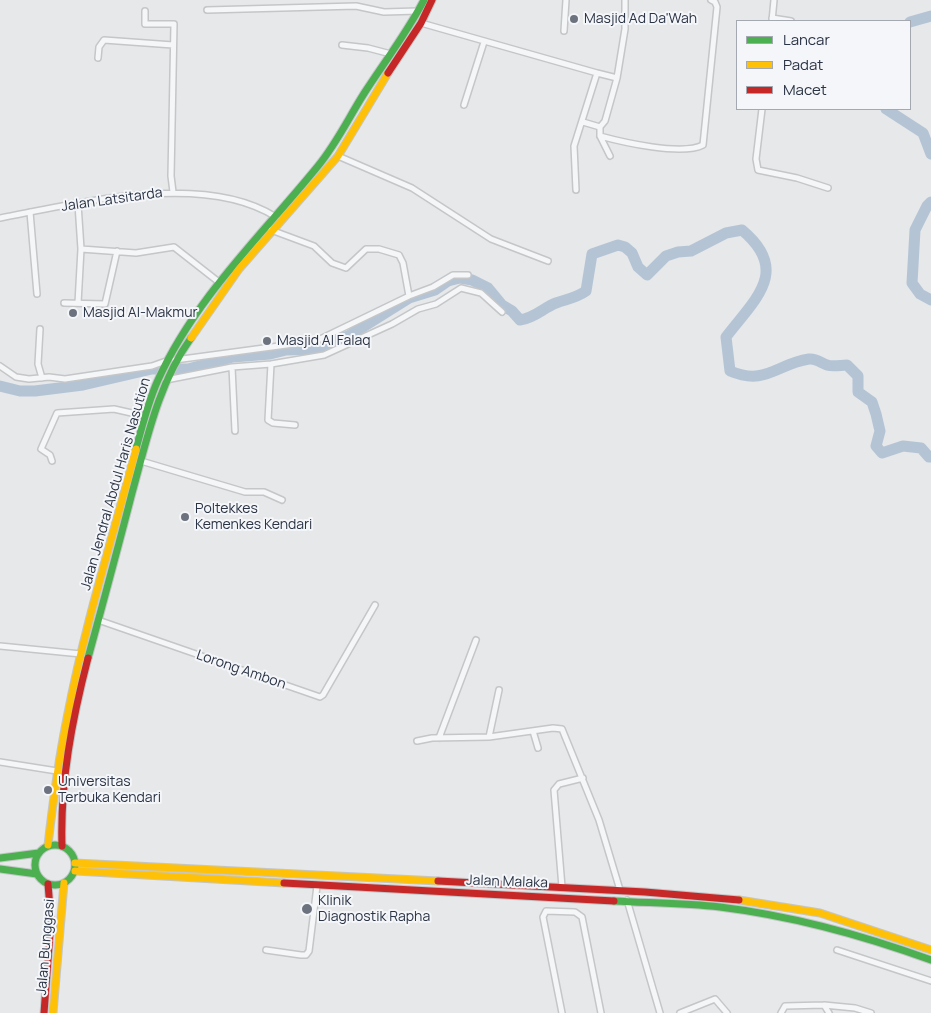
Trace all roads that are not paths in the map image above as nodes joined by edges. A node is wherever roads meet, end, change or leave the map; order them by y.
1 (424, 0) edge
2 (432, 0) edge
3 (566, 0) edge
4 (625, 0) edge
5 (711, 0) edge
6 (774, 0) edge
7 (206, 10) dead end
8 (145, 11) dead end
9 (419, 11) junction
10 (772, 20) edge
11 (421, 23) junction
12 (564, 31) dead end
13 (484, 42) junction
14 (173, 45) junction
15 (342, 45) dead end
16 (392, 54) junction
17 (98, 58) dead end
18 (597, 73) junction
19 (617, 78) junction
20 (464, 105) dead end
21 (762, 110) edge
22 (582, 122) junction
23 (600, 127) junction
24 (600, 136) junction
25 (338, 156) junction
26 (610, 156) dead end
27 (828, 188) dead end
28 (576, 190) dead end
29 (173, 192) junction
30 (78, 204) junction
31 (30, 212) junction
32 (0, 218) edge
33 (277, 218) junction
34 (271, 230) junction
35 (81, 249) junction
36 (117, 252) junction
37 (548, 261) dead end
38 (468, 275) dead end
39 (220, 283) junction
40 (37, 294) dead end
41 (409, 296) junction
42 (64, 303) dead end
43 (78, 303) junction
44 (502, 312) dead end
45 (40, 329) dead end
46 (182, 342) junction
47 (169, 362) junction
48 (271, 364) junction
49 (0, 366) edge
50 (232, 367) junction
51 (42, 378) junction
52 (162, 378) junction
53 (145, 416) junction
54 (295, 425) dead end
55 (235, 431) dead end
56 (52, 461) dead end
57 (141, 461) junction
58 (282, 500) dead end
59 (125, 507) junction
60 (375, 605) dead end
61 (98, 620) junction
62 (476, 640) dead end
63 (0, 646) edge
64 (81, 654) junction
65 (500, 690) dead end
66 (71, 713) junction
67 (533, 731) junction
68 (489, 737) junction
69 (439, 738) junction
70 (417, 741) dead end
71 (538, 748) dead end
72 (0, 762) edge
73 (57, 771) junction
74 (583, 778) junction
75 (48, 846) junction
76 (62, 846) junction
77 (39, 853) junction
78 (0, 858) edge
79 (75, 867) junction
80 (0, 869) edge
81 (37, 874) junction
82 (48, 884) junction
83 (64, 884) junction
84 (317, 886) junction
85 (525, 886) junction
86 (562, 887) junction
87 (620, 890) junction
88 (525, 895) junction
89 (628, 902) junction
90 (266, 950) dead end
91 (837, 950) dead end
92 (931, 950) edge
93 (931, 960) edge
94 (931, 981) edge
95 (824, 1005) junction
96 (44, 1013) edge
97 (53, 1013) edge
98 (562, 1013) edge
99 (601, 1013) edge
100 (660, 1013) edge
101 (680, 1013) edge
102 (727, 1013) edge
103 (781, 1013) edge
104 (829, 1013) edge
105 (871, 1013) edge

1 - 9 main road, Jalan Jendral Abdul Haris Nasution
2 - 11 main road, Jalan Jendral Abdul Haris Nasution
3 - 12 street
4 - 19 street
5 - 24 street
6 - 10 street
7 - 9 street
8 - 14 street
9 - 16 main road, Jalan Jendral Abdul Haris Nasution
11 - 13 street
11 - 25 main road, Jalan Jendral Abdul Haris Nasution
13 - 18 street
13 - 20 street
14 - 17 street
14 - 29 street
15 - 16 street
16 - 33 main road, Jalan Jendral Abdul Haris Nasution
18 - 19 street
18 - 22 street
19 - 23 street
21 - 27 street
22 - 23 street
22 - 28 street
23 - 24 street
24 - 26 street
25 - 33 main road, Jalan Jendral Abdul Haris Nasution
25 - 37 street
29 - 30 street, Jalan Latsitarda
29 - 33 street, Jalan Latsitarda
30 - 31 street, Jalan Latsitarda
30 - 35 street
31 - 32 street, Jalan Latsitarda
31 - 40 street
33 - 34 main road, Jalan Jendral Abdul Haris Nasution
33 - 39 main road, Jalan Jendral Abdul Haris Nasution
34 - 41 street
34 - 46 main road, Jalan Jendral Abdul Haris Nasution
35 - 36 street
35 - 43 street
36 - 39 street
36 - 43 street
38 - 41 street
39 - 46 main road, Jalan Jendral Abdul Haris Nasution
41 - 47 street
42 - 43 street
44 - 48 street
45 - 51 street
46 - 47 main road, Jalan Jendral Abdul Haris Nasution
47 - 51 street
47 - 52 main road, Jalan Jendral Abdul Haris Nasution
48 - 50 street
48 - 54 street
49 - 51 street
50 - 52 street
50 - 55 street
52 - 53 main road, Jalan Jendral Abdul Haris Nasution
52 - 57 main road, Jalan Jendral Abdul Haris Nasution
53 - 56 street
53 - 59 main road, Jalan Jendral Abdul Haris Nasution
57 - 58 street
57 - 59 main road, Jalan Jendral Abdul Haris Nasution
59 - 61 main road, Jalan Jendral Abdul Haris Nasution
59 - 64 main road, Jalan Jendral Abdul Haris Nasution
60 - 61 street, Lorong Ambon
61 - 66 main road, Jalan Jendral Abdul Haris Nasution
62 - 69 street
63 - 64 street
64 - 66 main road, Jalan Jendral Abdul Haris Nasution
65 - 68 street
66 - 73 main road, Jalan Jendral Abdul Haris Nasution
66 - 76 main road, Jalan Jendral Abdul Haris Nasution
67 - 68 street
67 - 71 street
67 - 74 street
68 - 69 street
69 - 70 street
72 - 73 street
73 - 75 main road, Jalan Jendral Abdul Haris Nasution
74 - 86 street
74 - 87 street
75 - 76 main road
75 - 77 main road
76 - 79 main road
77 - 78 main road
77 - 81 main road
79 - 83 main road
79 - 84 main road, Jalan Malaka
79 - 85 main road, Jalan Malaka
80 - 81 main road
81 - 82 main road
82 - 83 main road
82 - 96 main road, Jalan Bunggasi
83 - 97 main road, Jalan Bunggasi
84 - 88 main road, Jalan Malaka
84 - 90 street
85 - 86 main road, Jalan Malaka
85 - 88 main road
86 - 87 main road, Jalan Malaka
87 - 92 main road, Jalan Malaka
88 - 89 main road, Jalan Malaka
89 - 93 main road, Jalan Malaka
89 - 100 street
91 - 94 street
95 - 103 street
95 - 104 street
95 - 105 street
98 - 99 street
101 - 102 street

